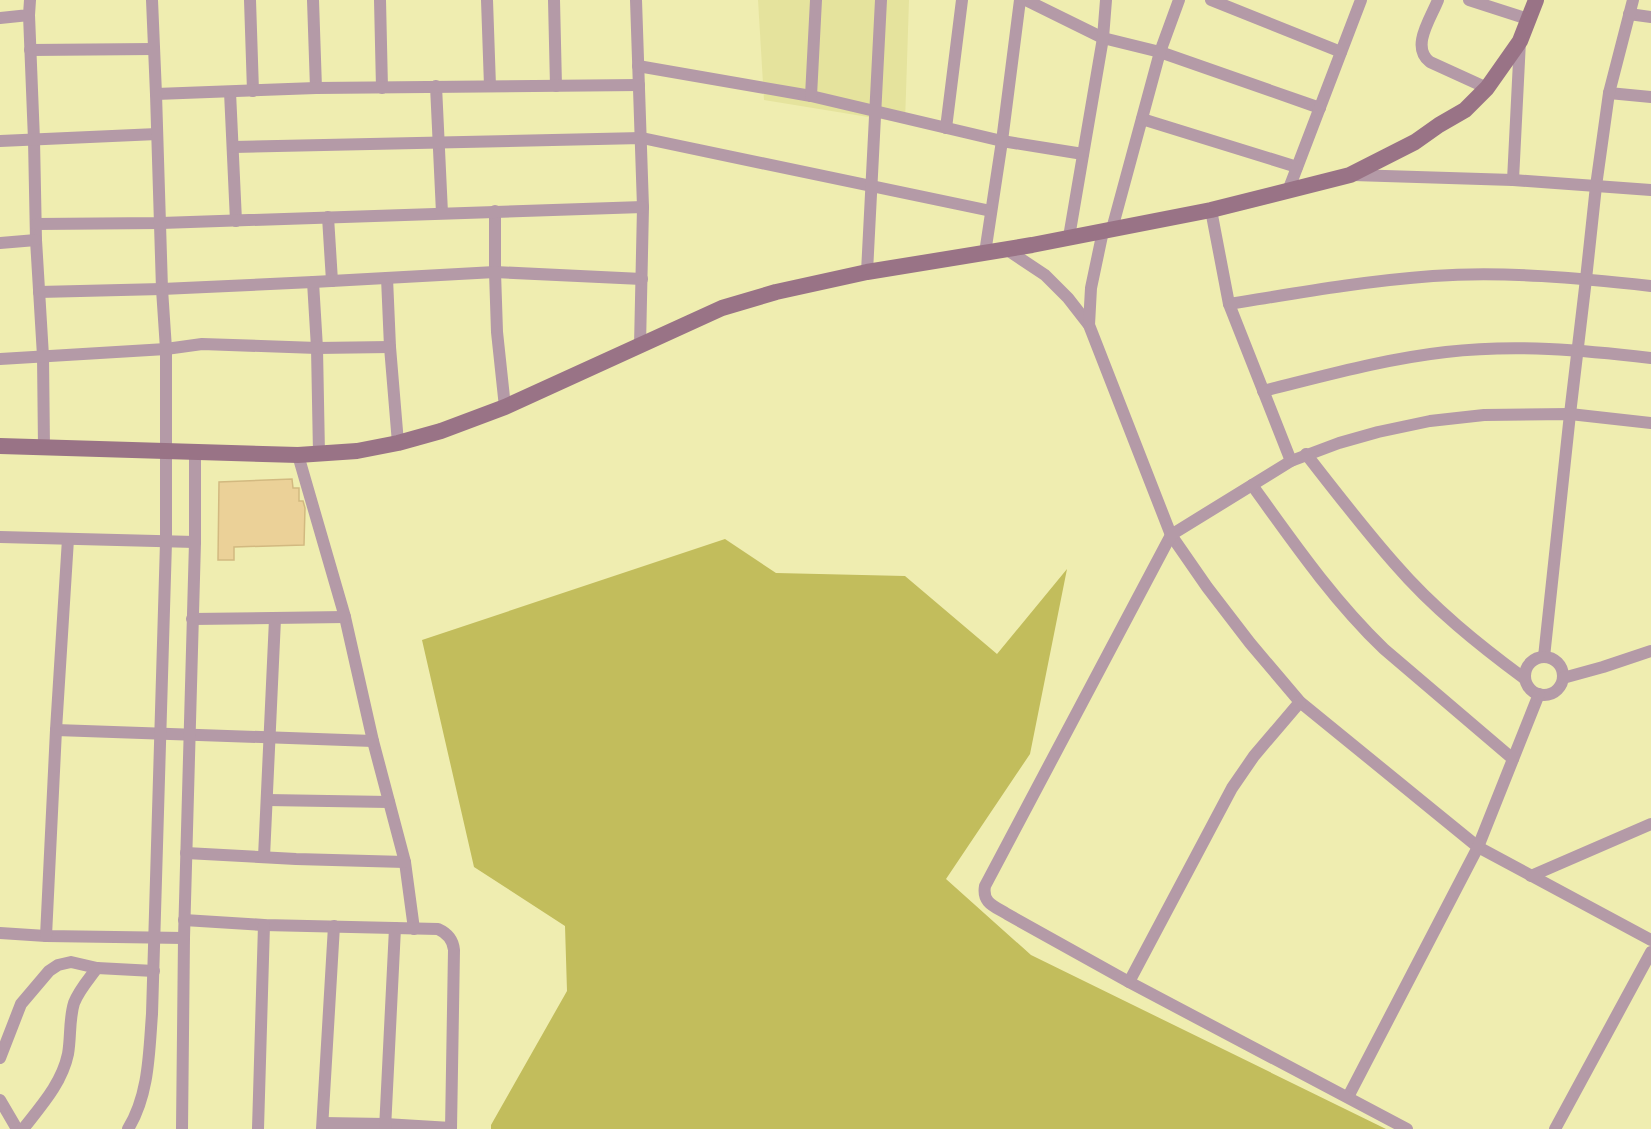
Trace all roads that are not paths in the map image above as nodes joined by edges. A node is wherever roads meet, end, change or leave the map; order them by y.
1 (30, 0) edge
2 (152, 0) edge
3 (250, 0) edge
4 (313, 0) edge
5 (380, 0) edge
6 (487, 0) edge
7 (554, 0) edge
8 (636, 0) edge
9 (816, 0) edge
10 (881, 0) edge
11 (962, 0) edge
12 (1020, 0) edge
13 (1026, 0) edge
14 (1106, 0) edge
15 (1179, 0) edge
16 (1211, 0) edge
17 (1361, 0) edge
18 (1438, 0) edge
19 (1469, 0) edge
20 (1536, 0) edge
21 (1633, 0) edge
22 (1629, 14) junction
23 (29, 15) junction
24 (1651, 17) edge
25 (0, 18) edge
26 (1528, 19) junction
27 (1102, 38) junction
28 (1520, 41) junction
29 (153, 49) junction
30 (30, 50) junction
31 (1160, 52) junction
32 (1341, 52) junction
33 (638, 66) junction
34 (639, 85) junction
35 (436, 86) junction
36 (490, 86) junction
37 (556, 86) junction
38 (316, 88) junction
39 (382, 88) junction
40 (1487, 88) junction
41 (253, 91) junction
42 (230, 92) junction
43 (1609, 93) junction
44 (156, 94) junction
45 (812, 96) junction
46 (1651, 97) edge
47 (1320, 108) junction
48 (875, 112) junction
49 (1142, 118) junction
50 (946, 128) junction
51 (157, 134) junction
52 (642, 138) junction
53 (34, 140) junction
54 (0, 141) edge
55 (1002, 141) junction
56 (439, 143) junction
57 (233, 147) junction
58 (1083, 154) junction
59 (1297, 167) junction
60 (1350, 174) junction
61 (1513, 180) junction
62 (871, 186) junction
63 (1596, 186) junction
64 (1651, 190) edge
65 (1288, 191) junction
66 (643, 207) junction
67 (1211, 210) junction
68 (495, 211) junction
69 (991, 211) junction
70 (442, 213) junction
71 (328, 217) junction
72 (236, 221) junction
73 (161, 223) junction
74 (36, 224) junction
75 (1107, 230) junction
76 (1069, 237) junction
77 (36, 240) junction
78 (0, 243) edge
79 (1006, 249) junction
80 (985, 253) junction
81 (495, 272) junction
82 (867, 272) junction
83 (387, 278) junction
84 (642, 279) junction
85 (1586, 279) junction
86 (332, 281) junction
87 (313, 282) junction
88 (1651, 286) edge
89 (162, 289) junction
90 (39, 292) junction
91 (1229, 304) junction
92 (1089, 325) junction
93 (640, 346) junction
94 (390, 347) junction
95 (317, 348) junction
96 (166, 349) junction
97 (1577, 349) junction
98 (43, 356) junction
99 (1651, 358) edge
100 (0, 359) edge
101 (1263, 391) junction
102 (505, 407) junction
103 (1569, 414) junction
104 (1651, 423) edge
105 (398, 443) junction
106 (0, 446) edge
107 (44, 448) junction
108 (166, 451) junction
109 (195, 452) junction
110 (319, 454) junction
111 (1306, 454) junction
112 (298, 455) junction
113 (1291, 461) junction
114 (1252, 485) junction
115 (1171, 535) junction
116 (0, 537) edge
117 (68, 539) junction
118 (166, 542) junction
119 (195, 542) junction
120 (345, 617) junction
121 (192, 619) junction
122 (275, 619) junction
123 (1651, 651) edge
124 (1544, 657) junction
125 (1563, 678) junction
126 (1525, 679) junction
127 (1539, 694) junction
128 (1300, 702) junction
129 (56, 730) junction
130 (160, 734) junction
131 (190, 735) junction
132 (269, 737) junction
133 (373, 741) junction
134 (1513, 759) junction
135 (267, 800) junction
136 (389, 802) junction
137 (1651, 824) edge
138 (1478, 847) junction
139 (186, 853) junction
140 (264, 857) junction
141 (405, 862) junction
142 (1531, 876) junction
143 (184, 920) junction
144 (264, 925) junction
145 (334, 926) junction
146 (395, 928) junction
147 (414, 929) junction
148 (0, 933) edge
149 (46, 936) junction
150 (154, 938) junction
151 (184, 938) junction
152 (1651, 940) edge
153 (1651, 952) edge
154 (97, 968) junction
155 (154, 971) junction
156 (1129, 982) junction
157 (0, 1058) edge
158 (1348, 1097) junction
159 (0, 1100) edge
160 (323, 1126) edge
161 (385, 1127) edge
162 (451, 1128) edge
163 (17, 1129) edge
164 (23, 1129) edge
165 (128, 1129) edge
166 (182, 1129) edge
167 (258, 1129) edge
168 (1407, 1129) edge
169 (1555, 1129) edge

1 - 23 street
2 - 29 street
3 - 41 street
4 - 38 street
5 - 39 street
6 - 36 street
7 - 37 street
8 - 33 street
9 - 45 street
10 - 48 street
11 - 50 street
12 - 55 street
13 - 27 street
14 - 27 street
15 - 31 street
16 - 32 street
17 - 32 street
18 - 40 street
19 - 26 street
20 - 26 main road
21 - 22 street
22 - 24 street
22 - 43 street
23 - 25 street
23 - 30 street
26 - 28 main road
27 - 31 street
27 - 58 street
28 - 40 main road
28 - 61 street
29 - 30 street
29 - 44 street
30 - 53 street
31 - 47 street
31 - 49 street
32 - 47 street
33 - 34 street
33 - 45 street
34 - 37 street
34 - 52 street
35 - 36 street
35 - 39 street
35 - 56 street
36 - 37 street
38 - 39 street
38 - 41 street
40 - 60 main road
41 - 42 street
42 - 44 street
42 - 57 street
43 - 46 street
43 - 63 street
44 - 51 street
45 - 48 street
47 - 59 street
48 - 50 street
48 - 62 street
49 - 59 street
49 - 75 street
50 - 55 street
51 - 53 street
51 - 73 street
52 - 56 street
52 - 62 street
52 - 66 street
53 - 54 street
53 - 74 street
55 - 58 street
55 - 69 street
56 - 57 street
56 - 70 street
57 - 72 street
58 - 76 street
59 - 65 street
60 - 61 street
60 - 65 main road
61 - 63 street
62 - 69 street
62 - 82 street
63 - 64 street
63 - 85 street
65 - 67 main road
66 - 68 street
66 - 84 street
67 - 75 main road
67 - 91 street
68 - 70 street
68 - 81 street
69 - 80 street
70 - 71 street
71 - 72 street
71 - 86 street
72 - 73 street
73 - 74 street
73 - 89 street
74 - 77 street
75 - 76 main road
75 - 92 street
76 - 79 main road
77 - 78 street
77 - 90 street
79 - 80 main road
79 - 92 street
80 - 82 main road
81 - 83 street
81 - 84 street
81 - 102 street
82 - 93 main road
83 - 86 street
83 - 94 street
84 - 93 street
85 - 88 street
85 - 91 street
85 - 97 street
86 - 87 street
87 - 89 street
87 - 95 street
89 - 90 street
89 - 96 street
90 - 98 street
91 - 101 street
92 - 115 street
93 - 102 main road
94 - 95 street
94 - 105 street
95 - 96 street
95 - 110 street
96 - 98 street
96 - 108 street
97 - 99 street
97 - 101 street
97 - 103 street
98 - 100 street
98 - 107 street
101 - 113 street
102 - 105 main road
103 - 104 street
103 - 111 street
103 - 124 street
105 - 110 main road
106 - 107 main road
107 - 108 main road
108 - 109 main road
108 - 118 street
109 - 112 main road
109 - 119 street
110 - 112 main road
111 - 113 street
111 - 126 street
112 - 120 street
113 - 114 street
114 - 115 street
114 - 134 street
115 - 128 street
115 - 156 street
116 - 117 street
117 - 118 street
117 - 129 street
118 - 119 street
118 - 130 street
119 - 121 street
120 - 122 street
120 - 133 street
121 - 122 street
121 - 131 street
122 - 132 street
123 - 125 street
124 - 125 street
124 - 126 street
125 - 127 street
126 - 127 street
127 - 134 street
128 - 138 street
128 - 156 street
129 - 130 street
129 - 149 street
130 - 131 street
130 - 150 street
131 - 132 street
131 - 139 street
132 - 133 street
132 - 135 street
133 - 136 street
134 - 138 street
135 - 136 street
135 - 140 street
136 - 141 street
137 - 142 street
138 - 142 street
138 - 158 street
139 - 140 street
139 - 143 street
140 - 141 street
141 - 147 street
142 - 152 street
143 - 144 street
143 - 151 street
144 - 145 street
144 - 167 street
145 - 146 street
145 - 160 street
146 - 147 street
146 - 161 street
147 - 162 street
148 - 149 street
149 - 150 street
150 - 151 street
150 - 155 street
151 - 166 street
153 - 169 street
154 - 155 street
154 - 157 street
154 - 164 street
155 - 165 street
156 - 158 street
158 - 168 street
159 - 163 street
160 - 161 street
161 - 162 street

